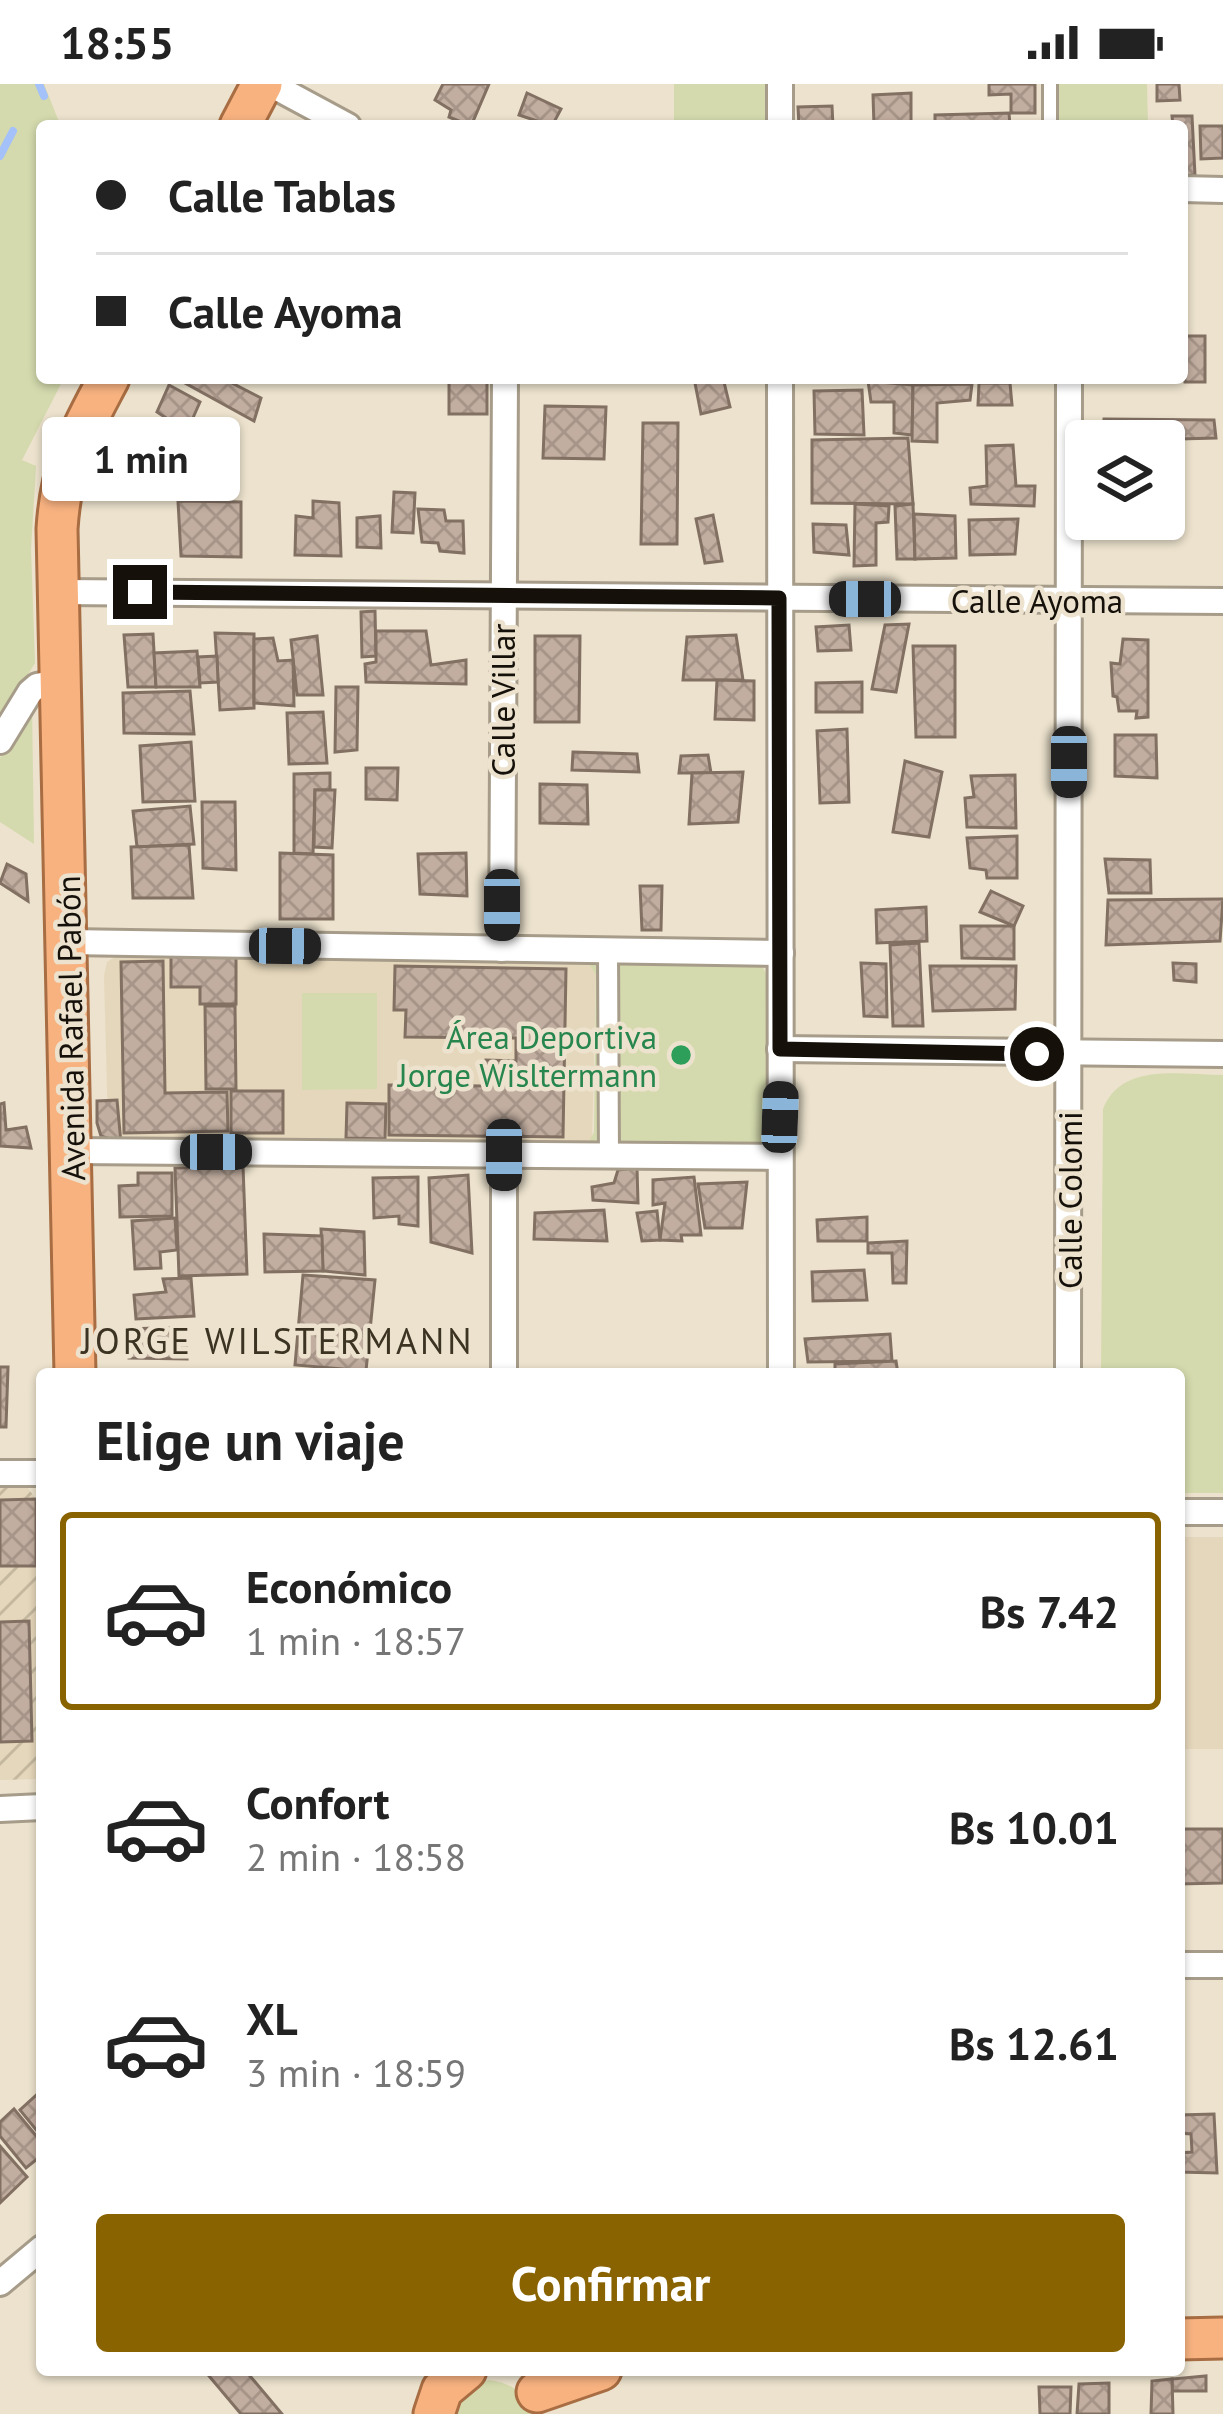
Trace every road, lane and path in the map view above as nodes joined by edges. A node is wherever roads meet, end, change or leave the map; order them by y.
1 (266, 84) edge
2 (780, 84) edge
3 (1050, 84) edge
4 (244, 120) edge
5 (336, 120) edge
6 (780, 120) edge
7 (1050, 120) edge
8 (1188, 189) edge
9 (1223, 190) edge
10 (106, 384) edge
11 (505, 384) edge
12 (780, 384) edge
13 (1069, 384) edge
14 (59, 592) junction
15 (502, 593) junction
16 (779, 598) junction
17 (1068, 600) junction
18 (1223, 602) edge
19 (62, 682) junction
20 (0, 741) edge
21 (68, 942) junction
22 (502, 950) junction
23 (608, 950) junction
24 (782, 953) junction
25 (780, 1049) junction
26 (1223, 1054) edge
27 (1070, 1055) junction
28 (73, 1151) junction
29 (504, 1155) junction
30 (609, 1155) junction
31 (778, 1157) junction
32 (74, 1368) edge
33 (504, 1368) edge
34 (781, 1368) edge
35 (1068, 1368) edge
36 (0, 1473) edge
37 (36, 1473) edge
38 (1185, 1512) edge
39 (1223, 1512) edge
40 (36, 1807) edge
41 (0, 1809) edge
42 (1185, 1964) edge
43 (1223, 1964) edge
44 (36, 2253) edge
45 (0, 2283) edge
46 (1223, 2338) edge
47 (1185, 2339) edge
48 (454, 2376) edge
49 (582, 2376) edge
50 (532, 2392) edge
51 (434, 2414) edge

1 - 4 highway
1 - 5 street
2 - 6 street
3 - 7 lane
8 - 9 street
10 - 14 highway, Avenida Rafael Pabón
11 - 15 street, Calle Villar
12 - 16 street
13 - 17 street, Calle Colomi
14 - 15 street, Calle Ayoma
14 - 19 highway, Avenida Rafael Pabón
15 - 16 street, Calle Ayoma
15 - 22 street, Calle Villar
16 - 17 street, Calle Ayoma
16 - 24 street
17 - 18 street, Calle Ayoma
17 - 27 street, Calle Colomi
19 - 20 street
19 - 21 highway, Avenida Rafael Pabón
21 - 22 street
21 - 28 highway, Avenida Rafael Pabón
22 - 23 street
23 - 24 street
23 - 30 street
24 - 25 street
25 - 27 street
25 - 31 street
26 - 27 street
27 - 35 street, Calle Colomi
28 - 29 street
28 - 32 highway, Avenida Rafael Pabón
29 - 30 street
29 - 33 street
30 - 31 street
31 - 34 street
36 - 37 street
38 - 39 street
40 - 41 street
42 - 43 street
44 - 45 street
46 - 47 highway
48 - 51 highway
49 - 50 highway

